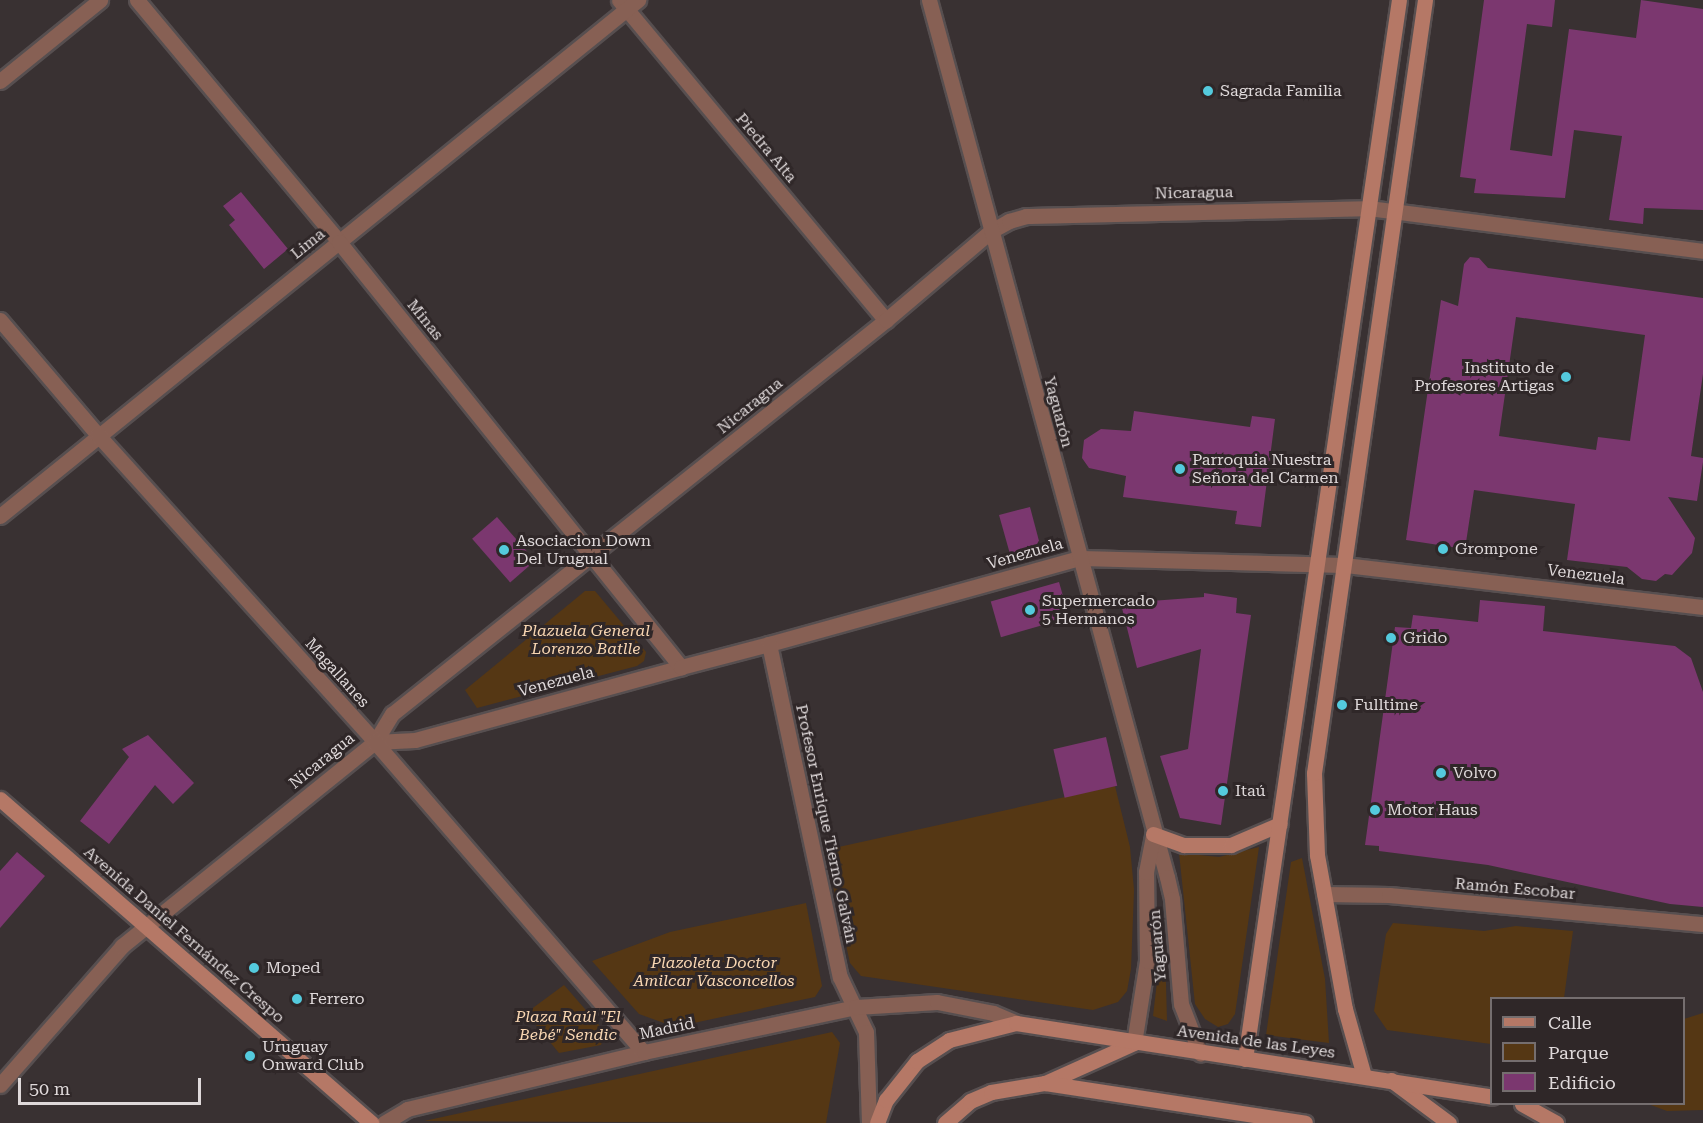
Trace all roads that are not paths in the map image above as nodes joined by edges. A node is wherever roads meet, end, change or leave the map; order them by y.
1 (100, 0) edge
2 (137, 0) edge
3 (928, 0) edge
4 (1399, 0) edge
5 (1425, 0) edge
6 (628, 3) edge
7 (0, 81) edge
8 (1368, 208) junction
9 (1395, 211) junction
10 (991, 231) junction
11 (339, 242) junction
12 (1703, 251) edge
13 (0, 320) edge
14 (886, 320) junction
15 (98, 435) junction
16 (0, 516) edge
17 (592, 556) junction
18 (1079, 558) junction
19 (1318, 563) junction
20 (1345, 565) junction
21 (1703, 607) edge
22 (769, 644) junction
23 (681, 667) junction
24 (375, 742) junction
25 (0, 799) edge
26 (1280, 824) junction
27 (1153, 834) junction
28 (1324, 894) junction
29 (1703, 924) edge
30 (147, 925) junction
31 (856, 1007) junction
32 (1016, 1023) junction
33 (1134, 1043) junction
34 (644, 1052) junction
35 (1200, 1053) junction
36 (1245, 1059) junction
37 (1364, 1076) junction
38 (1390, 1079) junction
39 (1045, 1083) junction
40 (0, 1085) edge
41 (1490, 1097) edge
42 (1524, 1105) edge
43 (371, 1123) edge
44 (384, 1123) edge
45 (869, 1123) edge
46 (877, 1123) edge
47 (945, 1123) edge
48 (1305, 1123) edge
49 (1449, 1123) edge
50 (1556, 1123) edge

1 - 7 street
2 - 11 street, Minas
3 - 10 street, Yaguarón
4 - 8 main road
5 - 9 main road
6 - 11 street, Lima
6 - 14 street, Piedra Alta
8 - 9 street, Nicaragua
8 - 10 street, Nicaragua
8 - 19 main road
9 - 12 street, Nicaragua
9 - 20 main road
10 - 14 street, Nicaragua
10 - 18 street, Yaguarón
11 - 15 street, Lima
11 - 17 street, Minas
13 - 15 street, Magallanes
14 - 17 street, Nicaragua
15 - 16 street, Lima
15 - 24 street, Magallanes
17 - 23 street, Minas
17 - 24 street, Nicaragua
18 - 19 street, Venezuela
18 - 22 street, Venezuela
18 - 27 street, Yaguarón
19 - 20 street, Venezuela
19 - 26 main road
20 - 21 street, Venezuela
20 - 28 main road
22 - 23 street, Venezuela
22 - 31 street, Profesor Enrique Tierno Galván
23 - 24 street, Venezuela
24 - 30 street, Nicaragua
24 - 34 street, Magallanes
25 - 30 main road, Avenida Daniel Fernández Crespo
26 - 27 main road
26 - 36 main road
27 - 33 street, Yaguarón
27 - 35 street, Yaguarón
28 - 29 street, Ramón Escobar
28 - 37 main road
30 - 40 street, Nicaragua
30 - 43 main road, Avenida Daniel Fernández Crespo
31 - 32 street, Avenida de las Leyes
31 - 34 street, Madrid
31 - 45 street
32 - 33 main road, Avenida de las Leyes
32 - 46 main road, Avenida de las Leyes
33 - 35 main road, Avenida de las Leyes
33 - 39 main road
34 - 44 street, Madrid
35 - 36 main road, Avenida de las Leyes
36 - 37 main road, Avenida de las Leyes
37 - 38 main road, Avenida de las Leyes
38 - 41 main road, Avenida de las Leyes
38 - 49 main road
39 - 47 main road
39 - 48 main road
42 - 50 main road

